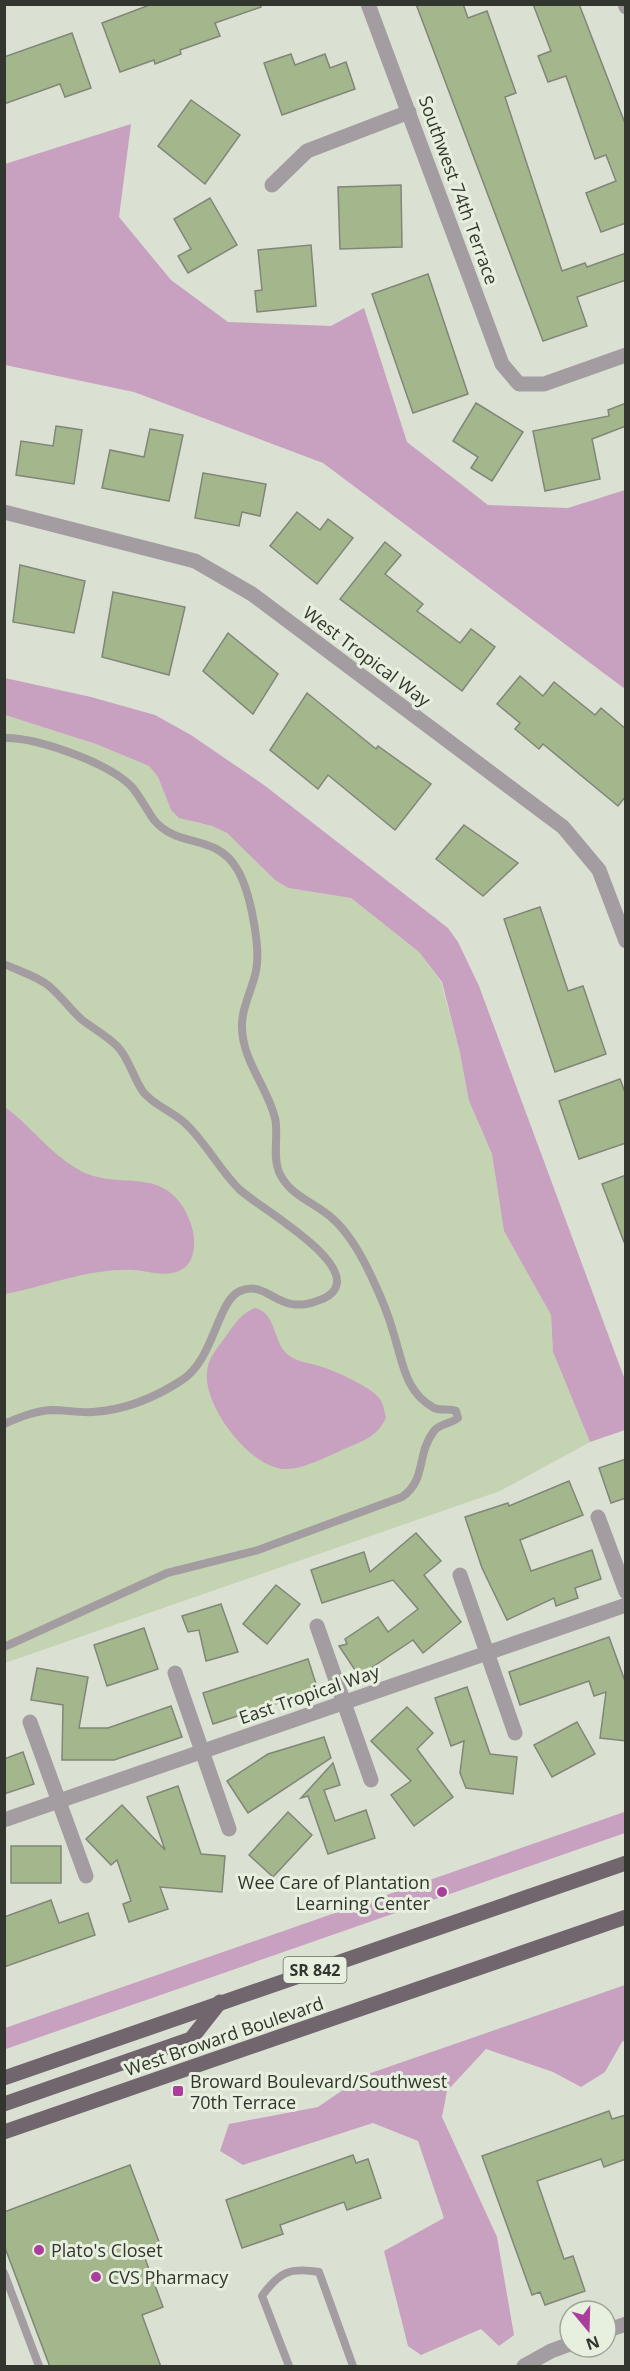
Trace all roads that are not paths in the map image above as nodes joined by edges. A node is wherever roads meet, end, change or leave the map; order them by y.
1 (368, 4) edge
2 (409, 112) junction
3 (272, 185) dead end
4 (626, 355) edge
5 (4, 512) edge
6 (4, 738) edge
7 (626, 941) edge
8 (4, 964) edge
9 (4, 1424) edge
10 (598, 1517) dead end
11 (460, 1575) dead end
12 (626, 1592) edge
13 (626, 1605) edge
14 (317, 1626) dead end
15 (4, 1647) edge
16 (487, 1653) junction
17 (175, 1673) dead end
18 (344, 1703) junction
19 (30, 1722) dead end
20 (515, 1733) dead end
21 (202, 1751) junction
22 (371, 1780) dead end
23 (57, 1802) junction
24 (4, 1820) edge
25 (229, 1829) dead end
26 (626, 1863) edge
27 (86, 1876) dead end
28 (626, 1917) edge
29 (220, 2002) junction
30 (4, 2078) edge
31 (4, 2104) edge
32 (4, 2132) edge
33 (4, 2273) edge
34 (558, 2348) edge
35 (39, 2367) edge
36 (289, 2367) edge
37 (353, 2367) edge
38 (524, 2367) edge

1 - 2 street, Southwest 74th Terrace
2 - 3 street
2 - 4 street, Southwest 74th Terrace
5 - 7 street, West Tropical Way
6 - 15 lane
8 - 9 lane
10 - 12 street
11 - 16 street
13 - 16 street, East Tropical Way
14 - 18 street
16 - 18 street, East Tropical Way
16 - 20 street
17 - 21 street
18 - 21 street, East Tropical Way
18 - 22 street
19 - 23 street
21 - 23 street, East Tropical Way
21 - 25 street
23 - 24 street, East Tropical Way
23 - 27 street
26 - 29 main road, West Broward Boulevard / SR 842
28 - 32 main road, West Broward Boulevard
29 - 30 main road, West Broward Boulevard / SR 842
29 - 31 main road
33 - 35 lane
34 - 38 street
36 - 37 lane

